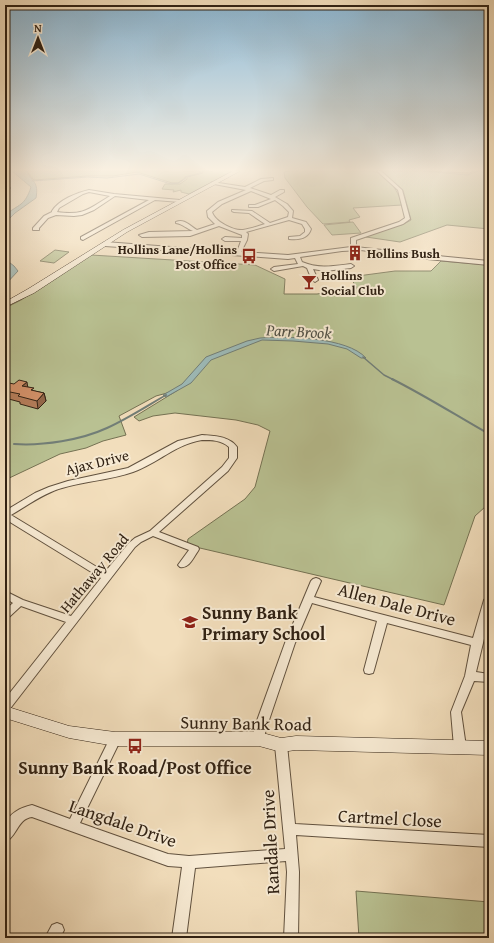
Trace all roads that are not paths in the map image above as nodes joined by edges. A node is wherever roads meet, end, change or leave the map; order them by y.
1 (50, 215) edge
2 (66, 215) edge
3 (81, 215) edge
4 (125, 215) edge
5 (156, 215) edge
6 (209, 215) edge
7 (259, 215) edge
8 (291, 215) edge
9 (407, 215) edge
10 (289, 219) junction
11 (181, 221) dead end
12 (220, 224) junction
13 (270, 224) junction
14 (37, 229) dead end
15 (198, 232) junction
16 (241, 232) junction
17 (142, 235) dead end
18 (83, 238) dead end
19 (291, 238) dead end
20 (225, 239) dead end
21 (244, 240) junction
22 (105, 244) junction
23 (354, 248) junction
24 (239, 251) dead end
25 (297, 256) junction
26 (489, 263) edge
27 (306, 265) junction
28 (351, 266) dead end
29 (274, 269) dead end
30 (315, 280) dead end
31 (5, 305) edge
32 (219, 439) joint
33 (5, 515) edge
34 (153, 533) junction
35 (183, 565) dead end
36 (106, 577) junction
37 (316, 582) dead end
38 (5, 594) edge
39 (309, 598) junction
40 (489, 600) edge
41 (20, 602) junction
42 (5, 615) edge
43 (383, 618) junction
44 (73, 620) junction
45 (477, 643) junction
46 (369, 670) dead end
47 (470, 676) junction
48 (489, 678) edge
49 (5, 707) edge
50 (5, 712) edge
51 (115, 739) junction
52 (259, 739) junction
53 (281, 745) junction
54 (460, 747) junction
55 (489, 748) edge
56 (73, 825) junction
57 (289, 829) junction
58 (5, 836) edge
59 (489, 841) edge
60 (292, 855) junction
61 (189, 862) junction
62 (179, 938) edge
63 (290, 938) edge

1 - 14 street
2 - 3 street
4 - 18 street
5 - 22 street
6 - 12 street
7 - 13 street
8 - 10 street
9 - 23 street
10 - 13 street
10 - 19 street
11 - 15 street
12 - 15 street
12 - 16 street
13 - 16 street
15 - 17 street
16 - 21 street
20 - 21 street
21 - 24 street
22 - 25 street
22 - 31 street
23 - 25 street
23 - 26 street
25 - 27 street
27 - 28 street
27 - 29 street
27 - 30 street
32 - 33 street, Ajax Drive
32 - 34 street, Hathaway Road
33 - 36 street
34 - 35 street
34 - 36 street, Hathaway Road
36 - 44 street, Hathaway Road
37 - 39 street
38 - 41 street
39 - 43 street, Allen Dale Drive
39 - 52 street
40 - 45 street
41 - 42 street
41 - 44 street
43 - 45 street, Allen Dale Drive
43 - 46 street
44 - 49 street, Hathaway Road
45 - 47 street
47 - 48 street
47 - 54 street
50 - 51 street, Sunny Bank Road
51 - 52 street, Sunny Bank Road
51 - 56 street
52 - 53 street, Sunny Bank Road
53 - 54 street, Sunny Bank Road
53 - 57 street, Randale Drive
54 - 55 street, Sunny Bank Road
56 - 58 street, Langdale Drive
56 - 61 street, Langdale Drive
57 - 59 street, Cartmel Close
57 - 60 street, Randale Drive
60 - 61 street, Langdale Drive
60 - 63 street, Randale Drive
61 - 62 street

